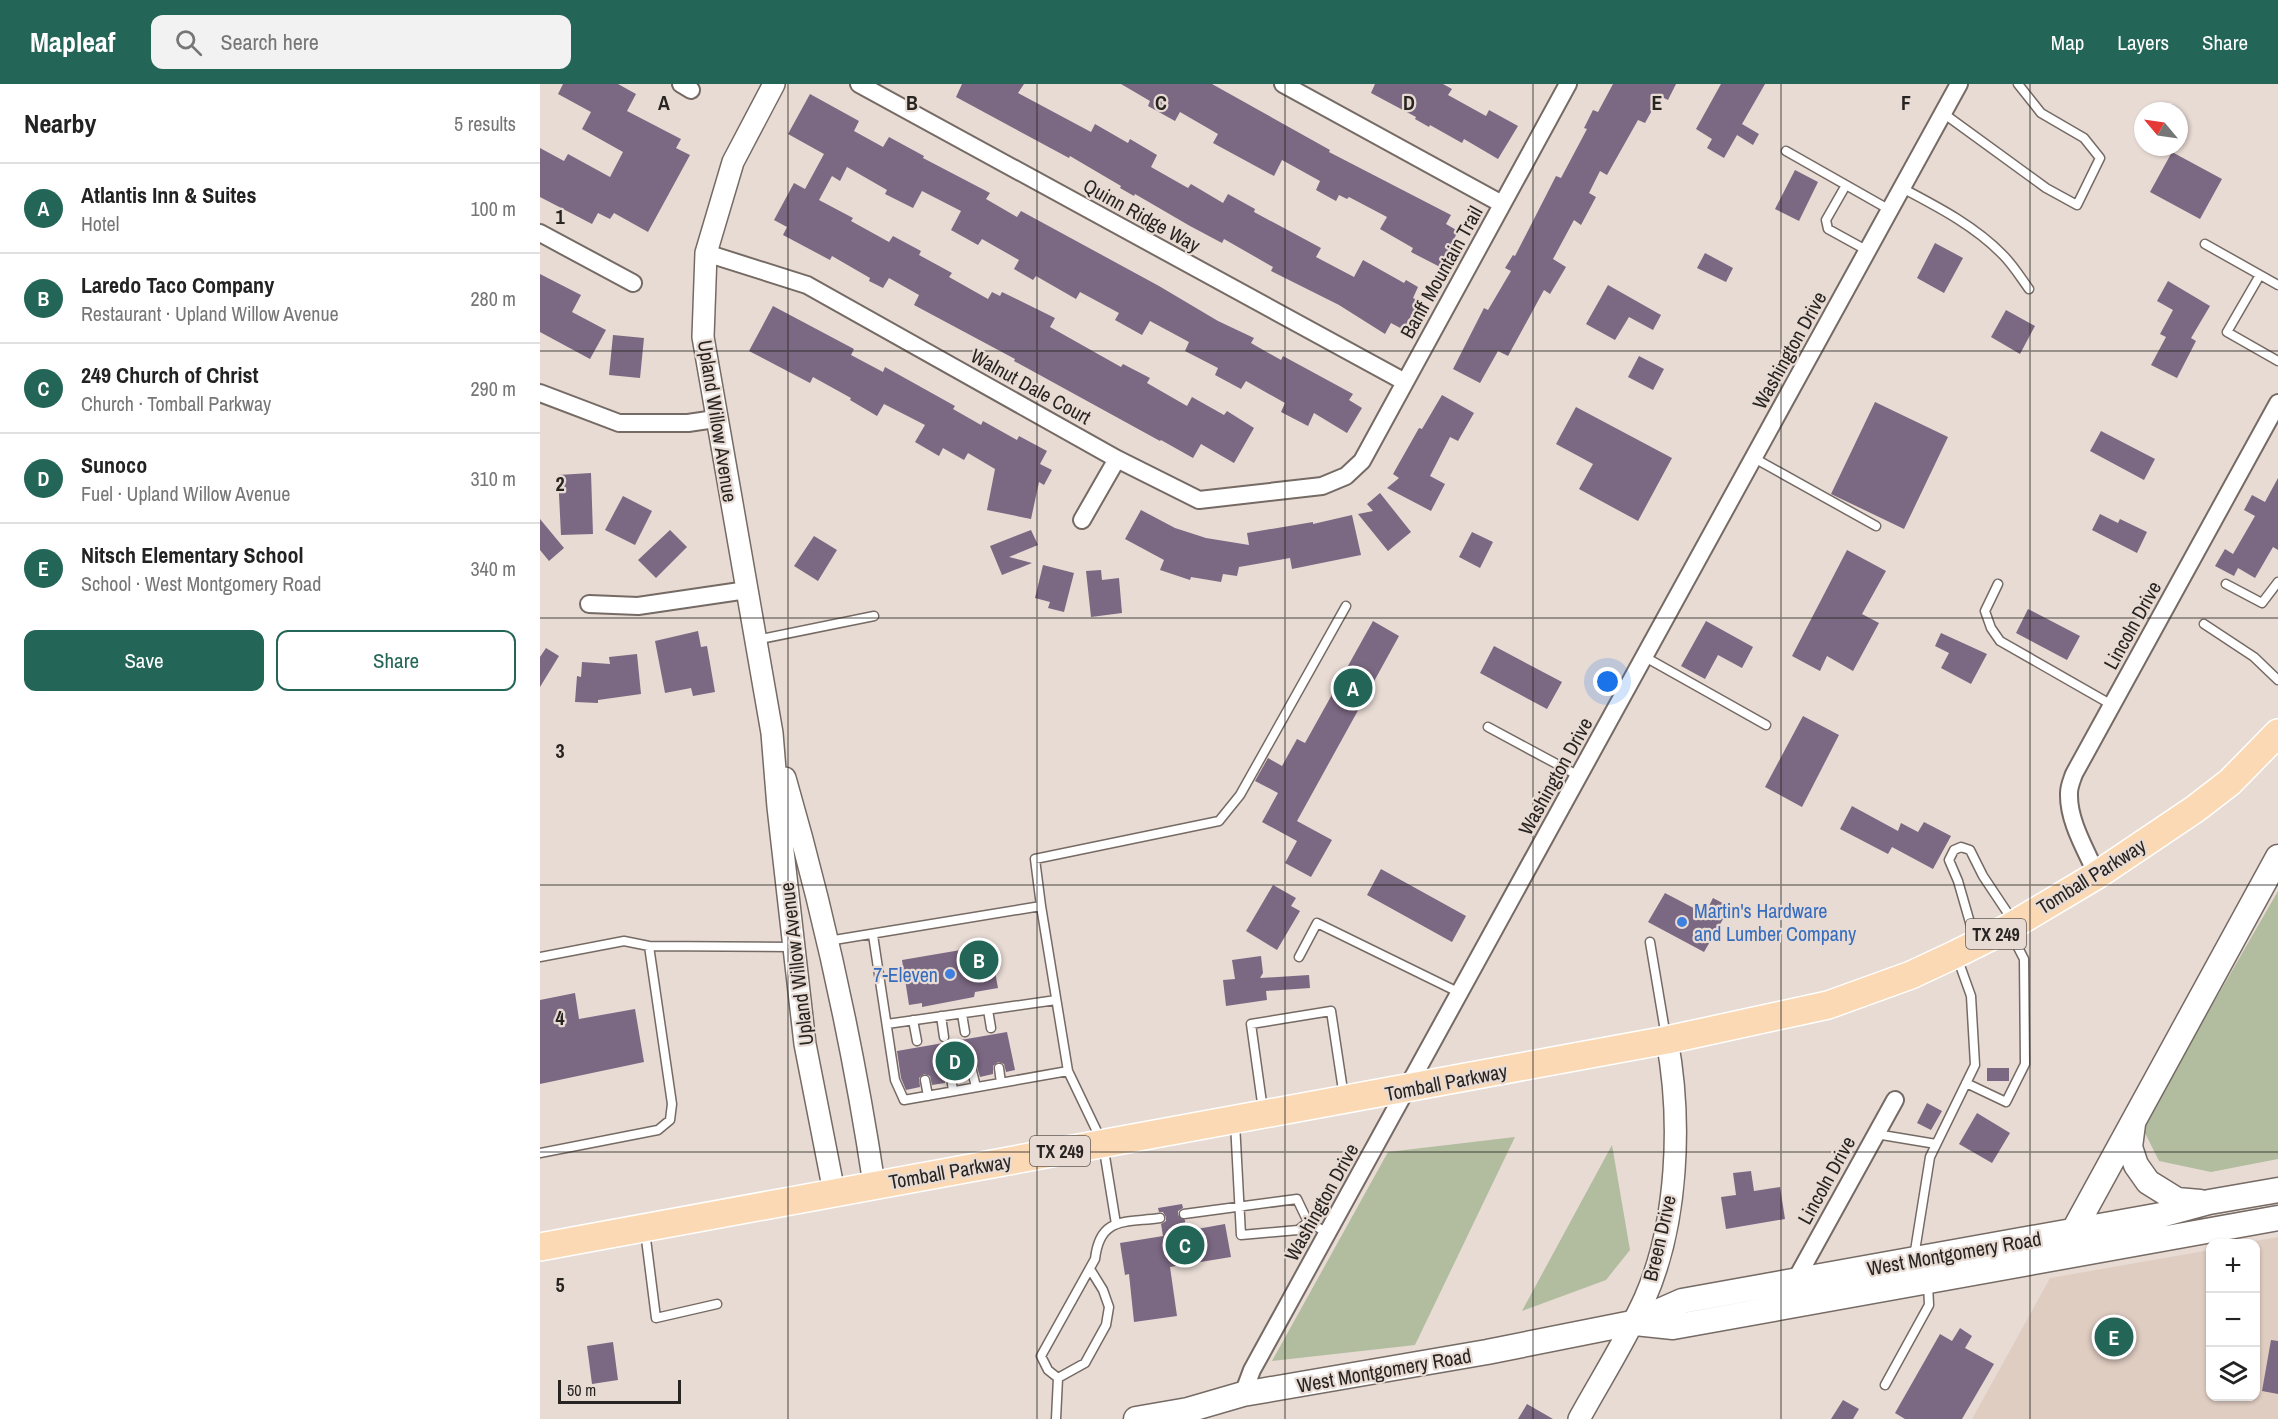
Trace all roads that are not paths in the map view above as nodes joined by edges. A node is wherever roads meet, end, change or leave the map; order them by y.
1 (774, 84) edge
2 (859, 84) edge
3 (1283, 84) edge
4 (1568, 84) edge
5 (1959, 84) edge
6 (2018, 84) edge
7 (1943, 113) junction
8 (1786, 151) dead end
9 (1846, 185) junction
10 (1902, 188) junction
11 (1502, 204) junction
12 (1890, 210) junction
13 (540, 232) edge
14 (2205, 244) dead end
15 (1868, 251) junction
16 (706, 253) junction
17 (2260, 275) junction
18 (633, 283) dead end
19 (2278, 285) edge
20 (2030, 289) dead end
21 (2278, 361) edge
22 (1405, 382) junction
23 (542, 398) edge
24 (2278, 403) edge
25 (716, 419) junction
26 (1754, 458) junction
27 (1117, 459) junction
28 (1346, 476) joint
29 (1082, 520) dead end
30 (1876, 526) dead end
31 (2278, 582) edge
32 (1998, 584) dead end
33 (2226, 584) dead end
34 (747, 590) junction
35 (589, 604) dead end
36 (1346, 606) dead end
37 (874, 616) dead end
38 (2204, 624) dead end
39 (755, 640) junction
40 (1645, 657) junction
41 (2278, 680) edge
42 (2112, 705) junction
43 (1766, 725) dead end
44 (1488, 727) dead end
45 (772, 733) junction
46 (2278, 733) edge
47 (1579, 776) junction
48 (2278, 857) edge
49 (2097, 875) junction
50 (1041, 906) junction
51 (2012, 926) junction
52 (873, 935) junction
53 (828, 941) junction
54 (1650, 942) dead end
55 (649, 946) junction
56 (793, 947) junction
57 (1966, 949) junction
58 (540, 957) edge
59 (1299, 957) dead end
60 (1460, 993) junction
61 (1056, 1000) junction
62 (988, 1010) junction
63 (962, 1014) junction
64 (941, 1016) junction
65 (913, 1020) junction
66 (887, 1024) junction
67 (991, 1028) dead end
68 (965, 1032) dead end
69 (944, 1037) dead end
70 (1667, 1040) junction
71 (917, 1041) dead end
72 (999, 1068) dead end
73 (972, 1071) dead end
74 (1068, 1071) junction
75 (951, 1076) dead end
76 (925, 1080) dead end
77 (1001, 1083) junction
78 (1966, 1083) junction
79 (976, 1087) junction
80 (1407, 1089) junction
81 (953, 1091) junction
82 (928, 1096) junction
83 (1345, 1100) junction
84 (1895, 1100) dead end
85 (1264, 1115) junction
86 (2133, 1119) junction
87 (1235, 1120) junction
88 (1876, 1134) junction
89 (1103, 1144) junction
90 (1936, 1144) junction
91 (540, 1153) edge
92 (874, 1184) junction
93 (2278, 1190) edge
94 (834, 1192) junction
95 (2209, 1202) junction
96 (1241, 1206) junction
97 (1184, 1214) dead end
98 (1160, 1218) dead end
99 (2278, 1218) edge
100 (1308, 1222) junction
101 (1116, 1224) junction
102 (645, 1228) junction
103 (2073, 1231) junction
104 (1328, 1233) junction
105 (540, 1246) edge
106 (2059, 1257) junction
107 (1914, 1261) junction
108 (1090, 1269) junction
109 (1795, 1281) junction
110 (1928, 1281) junction
111 (717, 1304) dead end
112 (1632, 1323) junction
113 (1058, 1378) junction
114 (1885, 1385) dead end
115 (1243, 1394) junction
116 (1185, 1414) edge
117 (1056, 1419) edge
118 (1136, 1419) edge
119 (1579, 1419) edge

1 - 16 street, Upland Willow Avenue
2 - 22 street, Quinn Ridge Way
3 - 11 street
4 - 11 street, Banff Mountain Trail
5 - 7 street, Washington Drive
6 - 7 lane
7 - 10 street, Washington Drive
8 - 9 lane
9 - 12 lane
9 - 15 lane
10 - 12 street, Washington Drive
10 - 20 lane
11 - 22 street, Banff Mountain Trail
12 - 15 street, Washington Drive
13 - 18 street
14 - 17 lane
15 - 26 street, Washington Drive
16 - 25 street, Upland Willow Avenue
16 - 27 street, Walnut Dale Court
17 - 19 lane
17 - 21 lane
22 - 28 street, Banff Mountain Trail
23 - 25 street
24 - 42 street, Lincoln Drive
25 - 34 street, Upland Willow Avenue
26 - 30 lane
26 - 40 street, Washington Drive
27 - 28 street, Walnut Dale Court
27 - 29 street
31 - 33 lane
32 - 42 lane
34 - 35 street
34 - 39 street, Upland Willow Avenue
36 - 50 lane
37 - 39 lane
38 - 41 lane
39 - 45 street, Upland Willow Avenue
40 - 43 lane
40 - 47 street, Washington Drive
42 - 49 street, Lincoln Drive
44 - 47 lane
45 - 53 street, Upland Willow Avenue
45 - 56 street, Upland Willow Avenue
46 - 49 main road, Tomball Parkway / TX 249
47 - 60 street, Washington Drive
48 - 86 main road
49 - 51 main road, Tomball Parkway / TX 249
50 - 52 lane
50 - 61 lane
51 - 57 main road, Tomball Parkway / TX 249
51 - 57 lane
51 - 78 lane
52 - 53 lane
52 - 66 lane
53 - 56 street
53 - 92 street, Upland Willow Avenue
54 - 70 lane
55 - 56 lane
55 - 58 lane
55 - 91 lane
56 - 94 street, Upland Willow Avenue
57 - 70 main road, Tomball Parkway / TX 249
57 - 78 lane
59 - 60 lane
60 - 80 street, Washington Drive
61 - 62 lane
61 - 74 lane
62 - 63 lane
62 - 67 lane
63 - 64 lane
63 - 68 lane
64 - 65 lane
64 - 69 lane
65 - 66 lane
65 - 71 lane
66 - 82 lane
70 - 80 main road, Tomball Parkway / TX 249
70 - 112 street, Breen Drive
72 - 77 lane
73 - 79 lane
74 - 77 lane
74 - 89 lane
75 - 81 lane
76 - 82 lane
77 - 79 lane
78 - 90 lane
79 - 81 lane
80 - 83 main road, Tomball Parkway / TX 249
80 - 104 street, Washington Drive
81 - 82 lane
83 - 85 main road, Tomball Parkway / TX 249
83 - 85 lane
84 - 88 street, Lincoln Drive
85 - 87 main road, Tomball Parkway / TX 249
86 - 95 main road
86 - 103 main road
87 - 89 main road, Tomball Parkway / TX 249
87 - 96 lane
88 - 90 lane
88 - 109 street, Lincoln Drive
89 - 92 main road, Tomball Parkway / TX 249
89 - 101 lane
90 - 107 lane
92 - 94 main road, Tomball Parkway / TX 249
93 - 95 main road, West Montgomery Road
94 - 102 main road, Tomball Parkway / TX 249
95 - 103 main road, West Montgomery Road
96 - 97 lane
96 - 100 lane
96 - 100 lane
98 - 101 lane
99 - 106 main road, West Montgomery Road
100 - 104 lane
101 - 108 lane
102 - 105 main road, Tomball Parkway / TX 249
102 - 111 lane
103 - 106 main road
103 - 107 main road, West Montgomery Road
104 - 115 street, Washington Drive
106 - 110 main road, West Montgomery Road
107 - 109 main road, West Montgomery Road
108 - 113 lane
108 - 113 lane
109 - 112 main road, West Montgomery Road
110 - 112 main road, West Montgomery Road
110 - 114 lane
112 - 115 main road, West Montgomery Road
112 - 119 street, Breen Drive
113 - 117 lane
115 - 116 main road, West Montgomery Road
116 - 118 main road, West Montgomery Road

